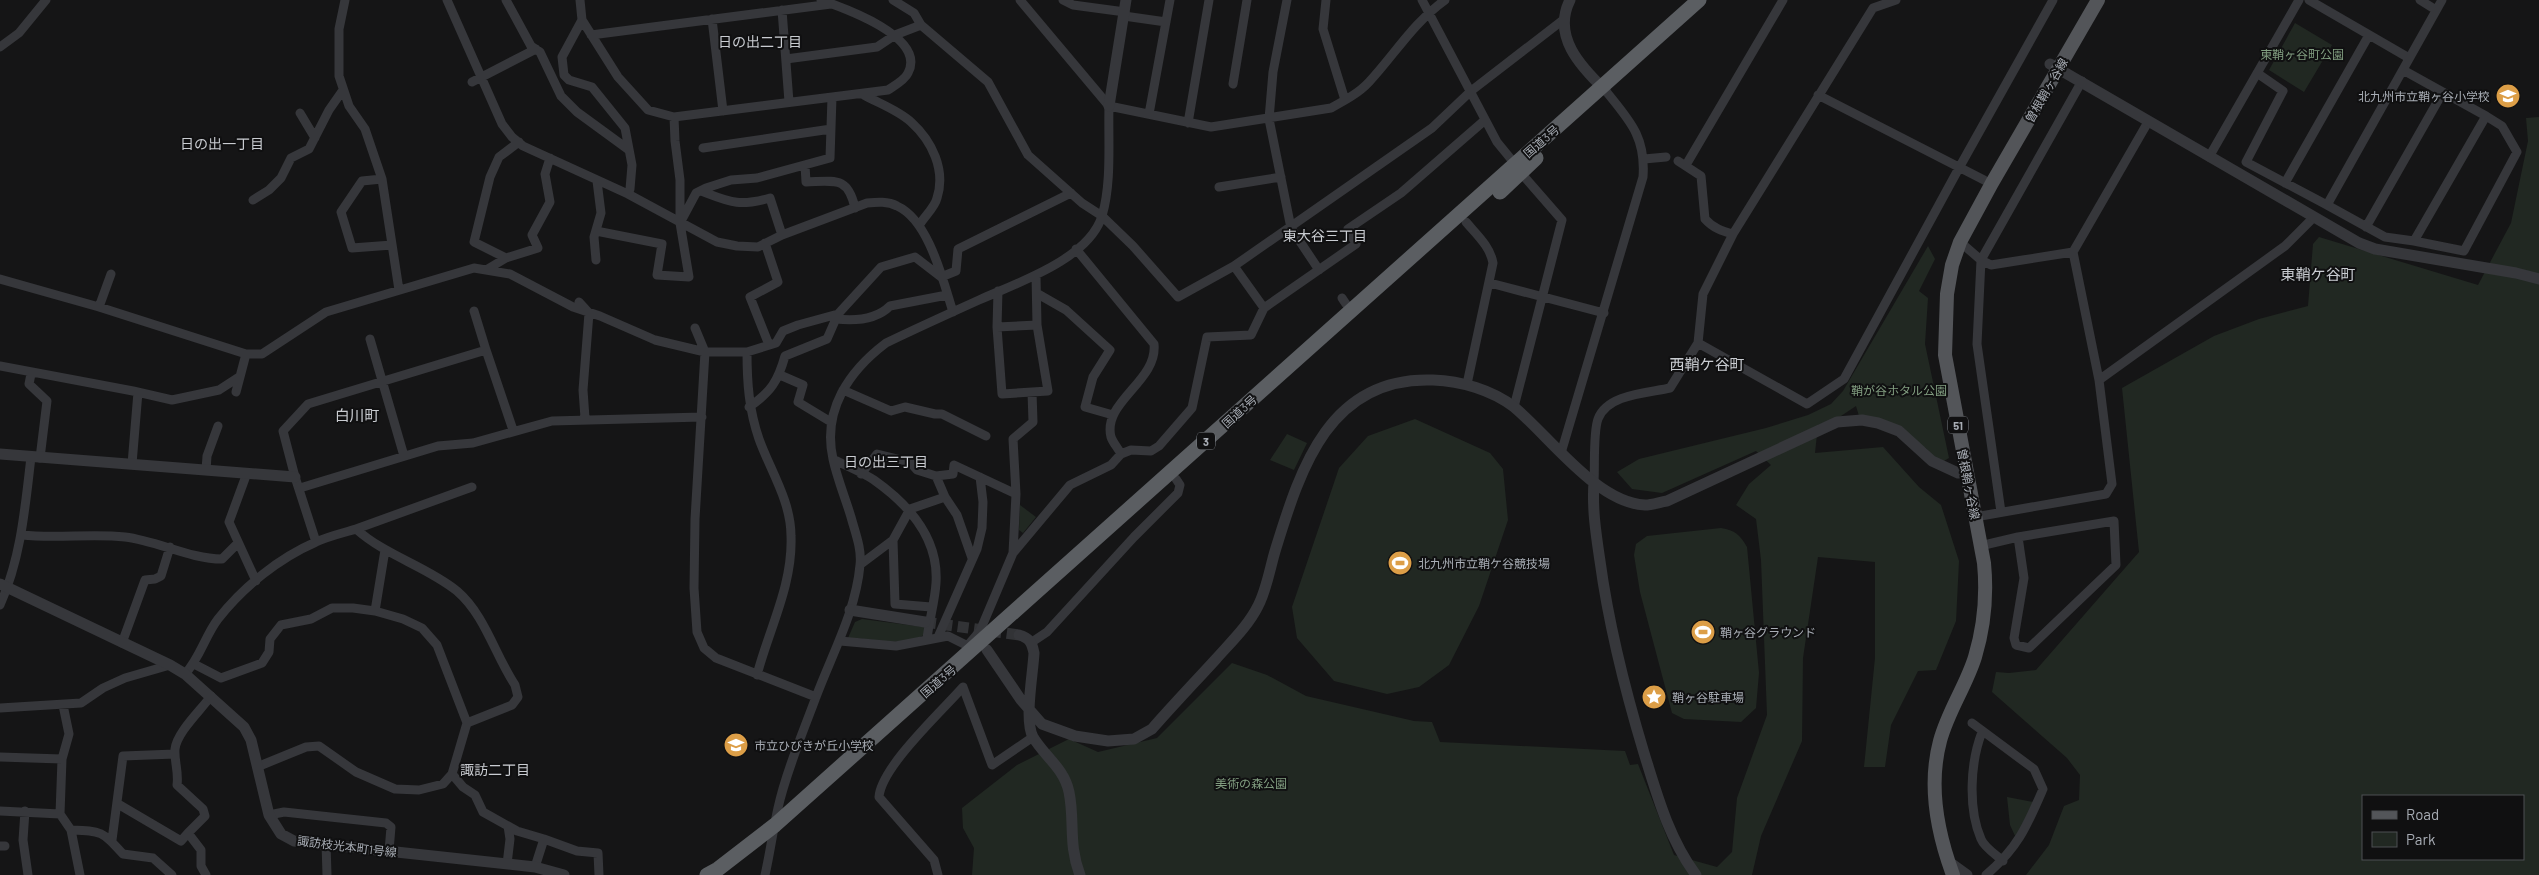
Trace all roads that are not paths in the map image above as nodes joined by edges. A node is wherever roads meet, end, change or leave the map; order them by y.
1 (46, 0) edge
2 (345, 0) edge
3 (447, 0) edge
4 (506, 0) edge
5 (580, 0) edge
6 (821, 0) edge
7 (893, 0) edge
8 (1020, 0) edge
9 (1063, 0) edge
10 (1170, 0) edge
11 (1208, 0) edge
12 (1248, 0) edge
13 (1287, 0) edge
14 (1326, 0) edge
15 (1422, 0) edge
16 (1445, 0) edge
17 (1570, 0) edge
18 (1699, 0) edge
19 (1712, 0) edge
20 (1783, 0) edge
21 (1896, 0) edge
22 (2053, 0) edge
23 (2089, 0) edge
24 (2098, 0) edge
25 (2299, 0) edge
26 (2309, 0) edge
27 (2420, 0) edge
28 (2442, 0) edge
29 (832, 4) junction
30 (1125, 9) edge
31 (782, 10) junction
32 (2436, 10) junction
33 (1429, 12) junction
34 (712, 19) junction
35 (582, 20) junction
36 (1563, 20) junction
37 (1166, 22) junction
38 (921, 25) junction
39 (591, 35) junction
40 (894, 35) junction
41 (2370, 35) junction
42 (0, 47) edge
43 (536, 49) junction
44 (2409, 58) junction
45 (786, 59) junction
46 (2054, 66) junction
47 (2403, 70) junction
48 (2256, 74) junction
49 (482, 77) junction
50 (2082, 81) junction
51 (472, 82) dead end
52 (1232, 84) dead end
53 (343, 90) junction
54 (1605, 90) junction
55 (1471, 91) junction
56 (2443, 92) junction
57 (864, 94) junction
58 (1818, 95) junction
59 (832, 97) junction
60 (1345, 100) junction
61 (789, 102) junction
62 (1109, 106) junction
63 (723, 111) junction
64 (300, 113) dead end
65 (1149, 114) junction
66 (2486, 116) junction
67 (674, 117) junction
68 (1270, 119) junction
69 (1485, 120) junction
70 (2148, 122) junction
71 (1188, 123) junction
72 (831, 129) junction
73 (315, 138) junction
74 (519, 142) junction
75 (703, 148) dead end
76 (629, 150) junction
77 (1666, 157) dead end
78 (2209, 157) junction
79 (550, 158) junction
80 (1644, 159) junction
81 (805, 165) junction
82 (1518, 168) junction
83 (1958, 168) junction
84 (1280, 177) junction
85 (382, 179) junction
86 (1984, 180) junction
87 (597, 181) junction
88 (2285, 183) junction
89 (1219, 187) dead end
90 (701, 190) junction
91 (1071, 193) junction
92 (628, 194) junction
93 (253, 200) dead end
94 (2327, 205) junction
95 (855, 208) junction
96 (1102, 216) junction
97 (2313, 218) junction
98 (1466, 222) junction
99 (680, 223) junction
100 (920, 224) junction
101 (2366, 227) junction
102 (1291, 228) junction
103 (596, 231) junction
104 (1734, 234) junction
105 (782, 235) junction
106 (2414, 241) junction
107 (1960, 242) junction
108 (765, 244) junction
109 (392, 245) junction
110 (1076, 249) junction
111 (2073, 252) junction
112 (506, 258) junction
113 (596, 260) dead end
114 (1981, 260) junction
115 (1234, 266) junction
116 (486, 270) junction
117 (1319, 270) junction
118 (111, 274) dead end
119 (1036, 275) junction
120 (941, 277) junction
121 (0, 279) edge
122 (2539, 279) edge
123 (1490, 283) junction
124 (399, 290) junction
125 (998, 291) junction
126 (1038, 294) junction
127 (947, 295) junction
128 (1543, 299) junction
129 (579, 302) dead end
130 (100, 307) junction
131 (1264, 308) junction
132 (474, 311) dead end
133 (953, 312) junction
134 (589, 313) junction
135 (1604, 314) junction
136 (837, 317) junction
137 (1037, 325) junction
138 (998, 327) junction
139 (695, 328) dead end
140 (370, 339) dead end
141 (1698, 343) junction
142 (769, 345) junction
143 (486, 350) junction
144 (705, 352) junction
145 (747, 352) junction
146 (246, 354) junction
147 (0, 366) edge
148 (30, 374) junction
149 (780, 375) junction
150 (240, 377) junction
151 (2099, 380) junction
152 (382, 381) junction
153 (1467, 384) junction
154 (842, 390) junction
155 (138, 392) junction
156 (236, 392) dead end
157 (1032, 392) junction
158 (749, 407) junction
159 (1514, 407) junction
160 (1113, 415) junction
161 (702, 417) junction
162 (585, 418) junction
163 (831, 422) junction
164 (218, 426) dead end
165 (513, 430) junction
166 (986, 436) dead end
167 (1562, 453) junction
168 (0, 454) edge
169 (1121, 454) junction
170 (404, 456) junction
171 (36, 457) junction
172 (833, 459) junction
173 (132, 464) junction
174 (206, 470) junction
175 (247, 473) junction
176 (1958, 473) junction
177 (861, 474) junction
178 (936, 476) junction
179 (980, 477) junction
180 (1176, 479) junction
181 (297, 482) junction
182 (1594, 482) junction
183 (472, 487) dead end
184 (1016, 494) junction
185 (945, 497) junction
186 (910, 510) junction
187 (2001, 512) junction
188 (1975, 517) junction
189 (356, 529) junction
190 (22, 535) junction
191 (2018, 537) junction
192 (893, 540) junction
193 (316, 542) junction
194 (238, 544) junction
195 (1980, 546) junction
196 (170, 547) junction
197 (385, 550) junction
198 (1013, 553) junction
199 (972, 558) junction
200 (861, 564) junction
201 (256, 581) junction
202 (4, 586) edge
203 (0, 605) edge
204 (932, 607) junction
205 (850, 610) junction
206 (375, 611) junction
207 (925, 622) tunnel mouth
208 (1019, 635) tunnel mouth
209 (938, 637) junction
210 (927, 639) junction
211 (840, 640) junction
212 (1032, 642) junction
213 (122, 643) junction
214 (977, 648) junction
215 (194, 664) junction
216 (170, 665) junction
217 (184, 674) junction
218 (756, 675) junction
219 (211, 696) junction
220 (816, 697) junction
221 (64, 705) junction
222 (0, 708) edge
223 (1030, 708) junction
224 (467, 723) junction
225 (1972, 723) dead end
226 (1982, 732) junction
227 (1033, 737) junction
228 (175, 754) junction
229 (0, 757) edge
230 (62, 759) junction
231 (257, 767) junction
232 (452, 774) junction
233 (118, 804) junction
234 (0, 810) edge
235 (25, 811) junction
236 (60, 814) junction
237 (270, 815) junction
238 (508, 826) junction
239 (71, 830) junction
240 (774, 832) junction
241 (188, 833) junction
242 (544, 839) junction
243 (112, 840) junction
244 (326, 843) junction
245 (389, 851) junction
246 (2003, 861) junction
247 (507, 864) junction
248 (535, 867) junction
249 (1949, 871) edge
250 (558, 874) edge
251 (28, 875) edge
252 (80, 875) edge
253 (172, 875) edge
254 (206, 875) edge
255 (327, 875) edge
256 (599, 875) edge
257 (706, 875) edge
258 (727, 875) edge
259 (765, 875) edge
260 (938, 875) edge
261 (1080, 875) edge
262 (1696, 875) edge
263 (1967, 875) edge
264 (1986, 875) edge

1 - 42 street
2 - 53 street
3 - 49 street
4 - 43 street
5 - 35 street
6 - 29 street
7 - 38 street
8 - 62 street
9 - 30 street
10 - 37 street
11 - 71 street
12 - 52 street
13 - 68 street
14 - 60 street
15 - 33 street
16 - 33 street
17 - 36 street
18 - 54 highway, 国道3号 / 3
19 - 54 highway, 国道3号 / 3
20 - 104 street
21 - 58 street
22 - 83 street
23 - 46 main road, 曽根鞘ヶ谷線 / 51
24 - 46 main road, 曽根鞘ヶ谷線 / 51
25 - 48 street
26 - 41 street
27 - 32 street
28 - 32 street
29 - 31 street
29 - 40 street
30 - 37 street
30 - 62 street
31 - 34 street
31 - 45 street
32 - 44 street
33 - 55 street
33 - 60 street
34 - 39 street
34 - 63 street
35 - 39 street
35 - 76 street
36 - 54 street
36 - 55 street
37 - 65 street
38 - 40 street
38 - 91 street
39 - 67 street
40 - 45 street
40 - 57 street
41 - 44 street
41 - 88 street
43 - 49 street
43 - 76 street
44 - 47 street
45 - 61 street
46 - 50 street
46 - 86 main road, 曽根鞘ヶ谷線 / 51
46 - 107 main road, 曽根鞘ヶ谷線 / 51
47 - 56 street
47 - 94 street
48 - 78 street
48 - 88 street
49 - 51 street
49 - 74 street
50 - 70 street
50 - 114 street
53 - 73 street
53 - 85 street
54 - 80 street
54 - 82 highway, 国道3号 / 3
55 - 69 street
55 - 102 street
56 - 66 street
56 - 101 street
57 - 59 street
57 - 100 street
58 - 83 street
58 - 104 street
59 - 61 street
59 - 72 street
60 - 68 street
61 - 63 street
62 - 65 street
62 - 96 street
63 - 67 street
64 - 73 street
65 - 71 street
66 - 106 street
66 - 106 street
67 - 99 street
68 - 71 street
68 - 84 street
69 - 82 street
69 - 117 street
70 - 78 street
70 - 111 street
72 - 75 street
72 - 81 street
73 - 93 street
74 - 79 street
74 - 112 street
76 - 92 street
77 - 80 street
78 - 97 street
79 - 87 street
79 - 112 street
80 - 135 street
81 - 90 street
81 - 95 street
82 - 98 highway, 国道3号 / 3
82 - 128 street
82 - 214 highway, 国道3号 / 3
83 - 86 street
83 - 141 street
84 - 89 street
84 - 102 street
85 - 109 street
85 - 109 street
86 - 176 main road, 曽根鞘ヶ谷線 / 51
87 - 92 street
87 - 103 street
88 - 94 street
90 - 99 street
90 - 105 street
91 - 96 street
91 - 120 street
92 - 99 street
94 - 101 street
95 - 100 street
95 - 105 street
96 - 110 street
96 - 115 street
97 - 122 street
97 - 151 street
98 - 123 street
98 - 180 highway, 国道3号 / 3
99 - 103 street
99 - 108 street
100 - 120 street
101 - 106 street
102 - 115 street
102 - 117 street
103 - 113 street
104 - 141 street
105 - 108 street
107 - 114 street
107 - 188 main road, 曽根鞘ヶ谷線 / 51
108 - 142 street
109 - 124 street
110 - 119 street
110 - 160 street
111 - 114 street
111 - 151 street
112 - 116 street
114 - 187 street
115 - 131 street
116 - 124 street
116 - 134 street
117 - 131 street
118 - 130 street
119 - 125 street
119 - 126 street
120 - 127 street
120 - 136 street
121 - 130 street
123 - 128 street
123 - 153 street
124 - 146 street
125 - 133 street
125 - 138 street
126 - 137 street
126 - 160 street
127 - 133 street
127 - 136 street
128 - 135 street
128 - 159 street
129 - 134 street
130 - 146 street
131 - 169 street
132 - 143 street
133 - 154 street
134 - 144 street
134 - 162 street
135 - 167 street
136 - 142 street
136 - 149 street
137 - 138 street
137 - 157 street
138 - 157 street
139 - 144 street
140 - 152 street
141 - 182 street
142 - 145 street
143 - 152 street
143 - 165 street
144 - 145 street
144 - 161 street
145 - 158 street
146 - 150 street
147 - 148 street
148 - 155 street
148 - 171 street
149 - 158 street
149 - 163 street
150 - 155 street
150 - 156 street
151 - 187 street
152 - 170 street
152 - 181 street
153 - 159 street
153 - 223 street
154 - 163 street
154 - 166 street
155 - 173 street
157 - 184 street
158 - 218 street
159 - 167 street
160 - 169 street
161 - 162 street
161 - 218 street
162 - 165 street
163 - 172 street
164 - 174 street
165 - 170 street
167 - 182 street
168 - 171 street
169 - 198 street
170 - 181 street
171 - 173 street
171 - 190 street
172 - 177 street
172 - 200 street
173 - 174 street
174 - 175 street
175 - 181 street
175 - 194 street
176 - 182 street
176 - 249 main road, 曽根鞘ヶ谷線 / 51
177 - 178 street
177 - 186 street
178 - 179 street
178 - 185 street
179 - 184 street
179 - 199 street
180 - 212 street
180 - 214 highway, 国道3号 / 3
181 - 193 street
182 - 262 street
183 - 189 street
184 - 198 street
185 - 186 street
185 - 199 street
186 - 192 street
186 - 204 street
187 - 188 street
188 - 195 main road, 曽根鞘ヶ谷線 / 51
189 - 193 street
189 - 197 street
190 - 196 street
190 - 202 street
191 - 191 street
191 - 195 street
192 - 200 street
192 - 204 street
193 - 201 street
194 - 196 street
194 - 201 street
195 - 249 main road, 曽根鞘ヶ谷線 / 51
196 - 213 street
197 - 206 street
197 - 224 street
198 - 214 street
199 - 209 street
200 - 205 street
201 - 215 street
202 - 203 street
202 - 213 street, 諏訪枝光本町1号線
204 - 210 street
205 - 207 street
205 - 211 street
206 - 215 street
206 - 224 street
208 - 212 street
209 - 210 street
209 - 214 street
210 - 211 street
211 - 220 street
212 - 223 street
213 - 216 street, 諏訪枝光本町1号線
214 - 223 street
214 - 240 highway, 国道3号 / 3
215 - 217 street
216 - 217 street, 諏訪枝光本町1号線
216 - 221 street
217 - 219 street, 諏訪枝光本町1号線
218 - 220 street
219 - 228 street
219 - 231 street, 諏訪枝光本町1号線
220 - 240 street
221 - 222 street
221 - 230 street
223 - 227 street
224 - 232 street
225 - 226 street
226 - 246 street
226 - 246 street
227 - 260 street
227 - 261 street
228 - 233 street
228 - 241 street
229 - 230 street
230 - 236 street
231 - 232 street
231 - 237 street, 諏訪枝光本町1号線
232 - 238 street
233 - 241 street
233 - 243 street
234 - 235 street
235 - 236 street
235 - 251 street
236 - 239 street
237 - 244 street, 諏訪枝光本町1号線
237 - 245 street
238 - 242 street
238 - 247 street
239 - 243 street
239 - 252 street
240 - 257 highway, 国道3号 / 3
240 - 258 highway, 国道3号 / 3
240 - 259 street
241 - 254 street
242 - 248 street
242 - 256 street
243 - 253 street
244 - 245 street, 諏訪枝光本町1号線
244 - 255 street
245 - 247 street, 諏訪枝光本町1号線
246 - 264 street
247 - 248 street, 諏訪枝光本町1号線
248 - 250 street, 諏訪枝光本町1号線
249 - 263 street

